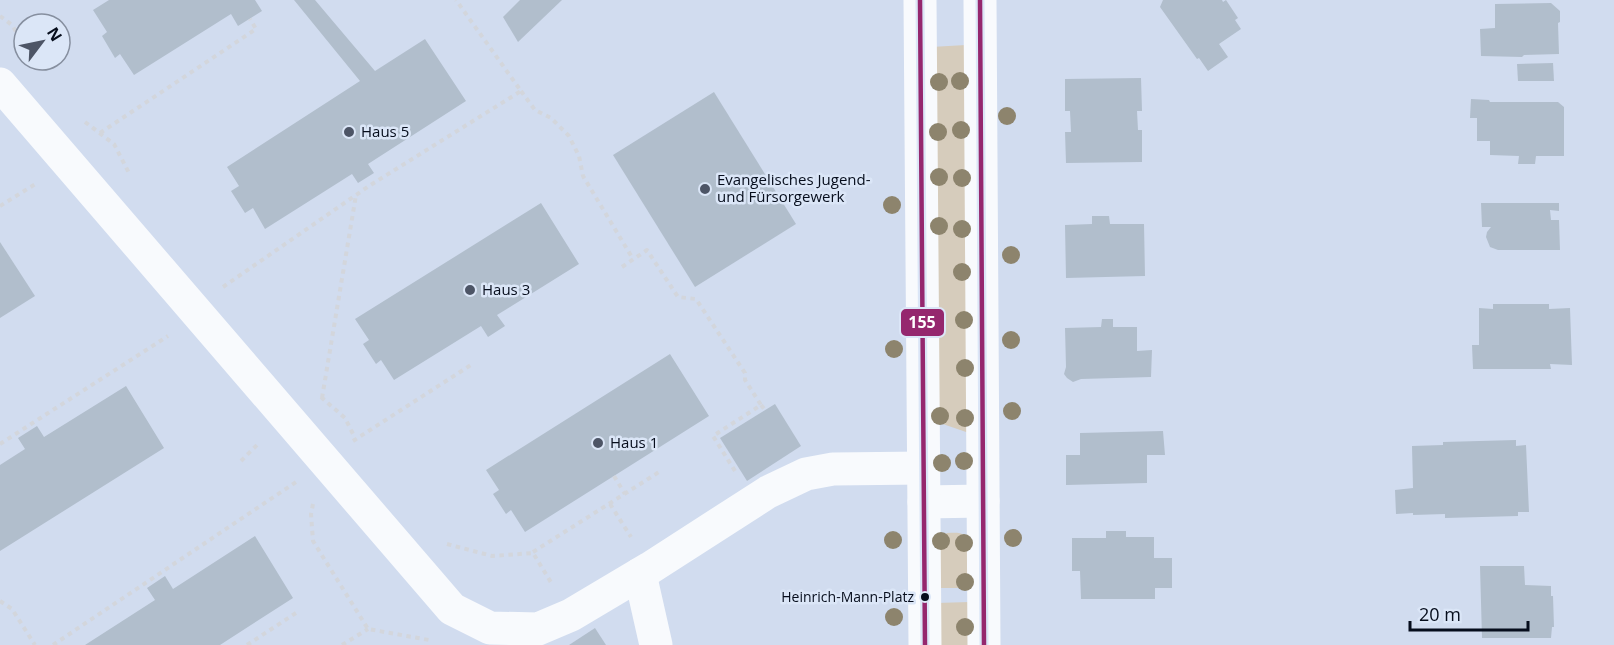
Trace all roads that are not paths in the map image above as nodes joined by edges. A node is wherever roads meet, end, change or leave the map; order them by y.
1 (920, 0) edge
2 (980, 0) edge
3 (0, 84) edge
4 (924, 468) junction
5 (983, 501) junction
6 (924, 502) junction
7 (640, 574) junction
8 (656, 645) edge
9 (925, 645) edge
10 (984, 645) edge

1 - 4 main road
2 - 5 main road
3 - 7 main road
4 - 6 main road
4 - 7 main road
5 - 6 main road
5 - 10 main road
6 - 9 main road
7 - 8 main road

